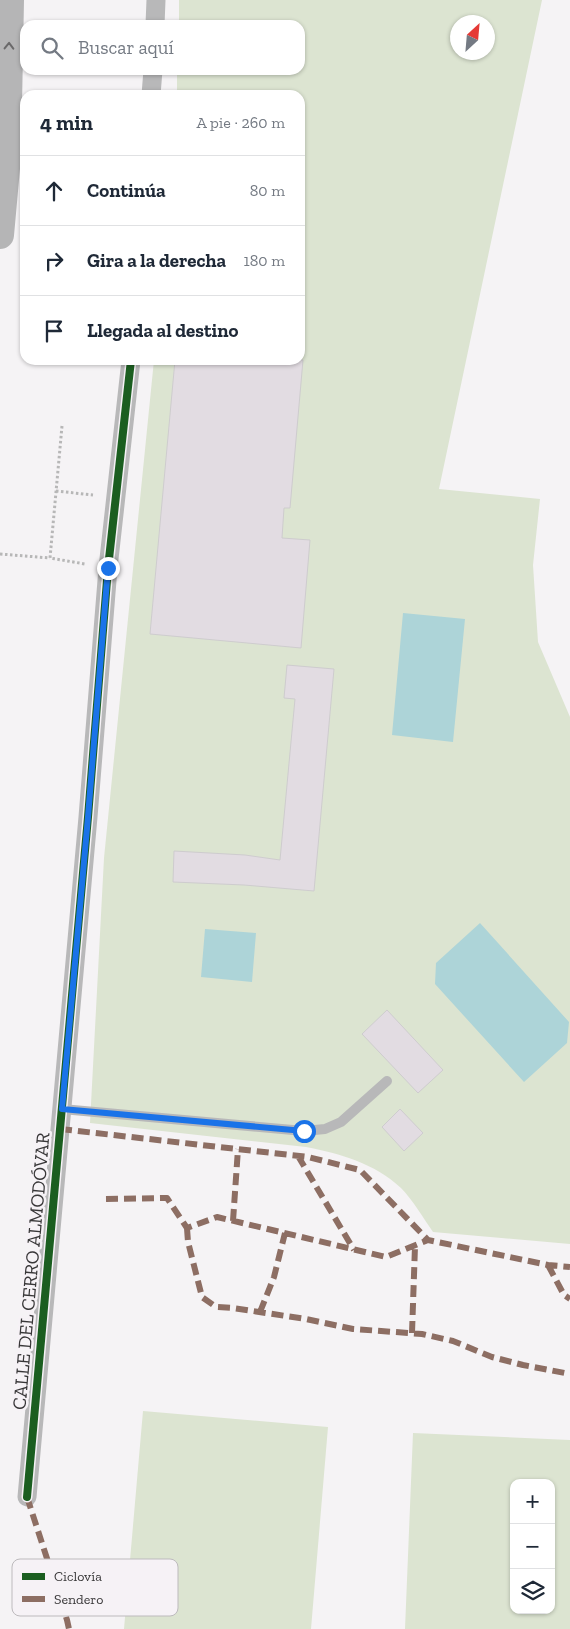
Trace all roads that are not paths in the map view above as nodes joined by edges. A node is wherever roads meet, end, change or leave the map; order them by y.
1 (10, 0) edge
2 (156, 0) edge
3 (155, 20) edge
4 (153, 75) edge
5 (151, 90) edge
6 (0, 235) edge
7 (130, 365) edge
8 (387, 1081) dead end
9 (62, 1109) junction
10 (27, 1497) dead end

6 -> 1 highway
2 - 3 street
4 - 5 street
7 - 9 street, CALLE DEL CERRO ALMODÓVAR
8 - 9 lane
9 - 10 street, CALLE DEL CERRO ALMODÓVAR

